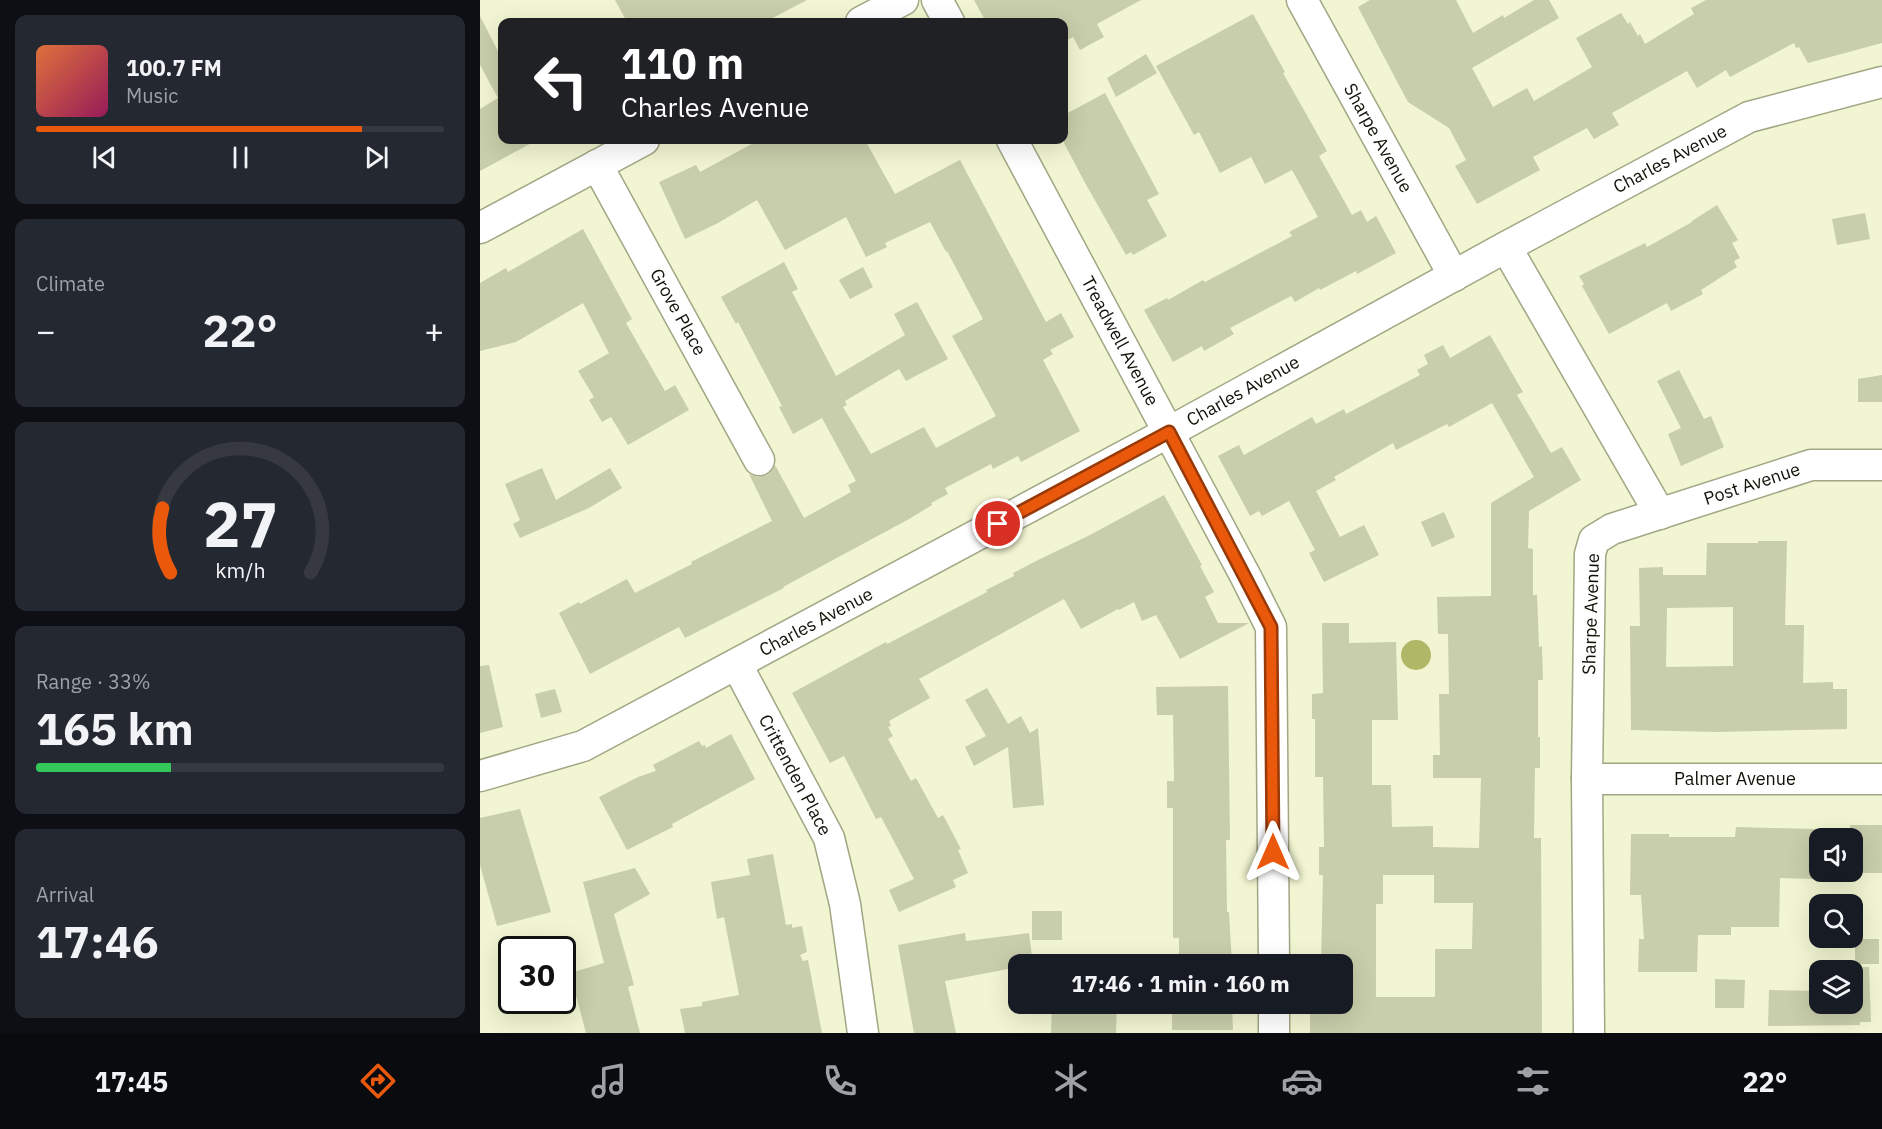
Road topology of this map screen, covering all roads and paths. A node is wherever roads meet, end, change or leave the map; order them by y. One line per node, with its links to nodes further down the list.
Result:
1 (903, 0): 4 (street)
2 (937, 0): 5 (street)
3 (1302, 0): 12 (street, Sharpe Avenue)
4 (869, 18)
5 (947, 18)
6 (1882, 82): 11 (street, Charles Avenue)
7 (636, 144): 9 (street)
8 (1014, 144): 13 (street, Treadwell Avenue)
9 (597, 165): 10 (street); 14 (street, Grove Place)
10 (480, 228)
11 (1506, 247): 12 (street, Charles Avenue); 16 (street)
12 (1454, 276): 13 (street, Charles Avenue)
13 (1169, 432): 17 (street, Charles Avenue); 21 (street, Treadwell Avenue)
14 (759, 460)
15 (1882, 465): 16 (street, Post Avenue)
16 (1660, 514): 19 (street, Sharpe Avenue)
17 (737, 665): 18 (street, Charles Avenue); 23 (street, Crittenden Place)
18 (480, 776)
19 (1587, 779): 20 (street, Palmer Avenue); 25 (street, Sharpe Avenue)
20 (1882, 779)
21 (1274, 954)
22 (1274, 1014): 24 (street)
23 (863, 1033)
24 (1274, 1033)
25 (1589, 1033)

